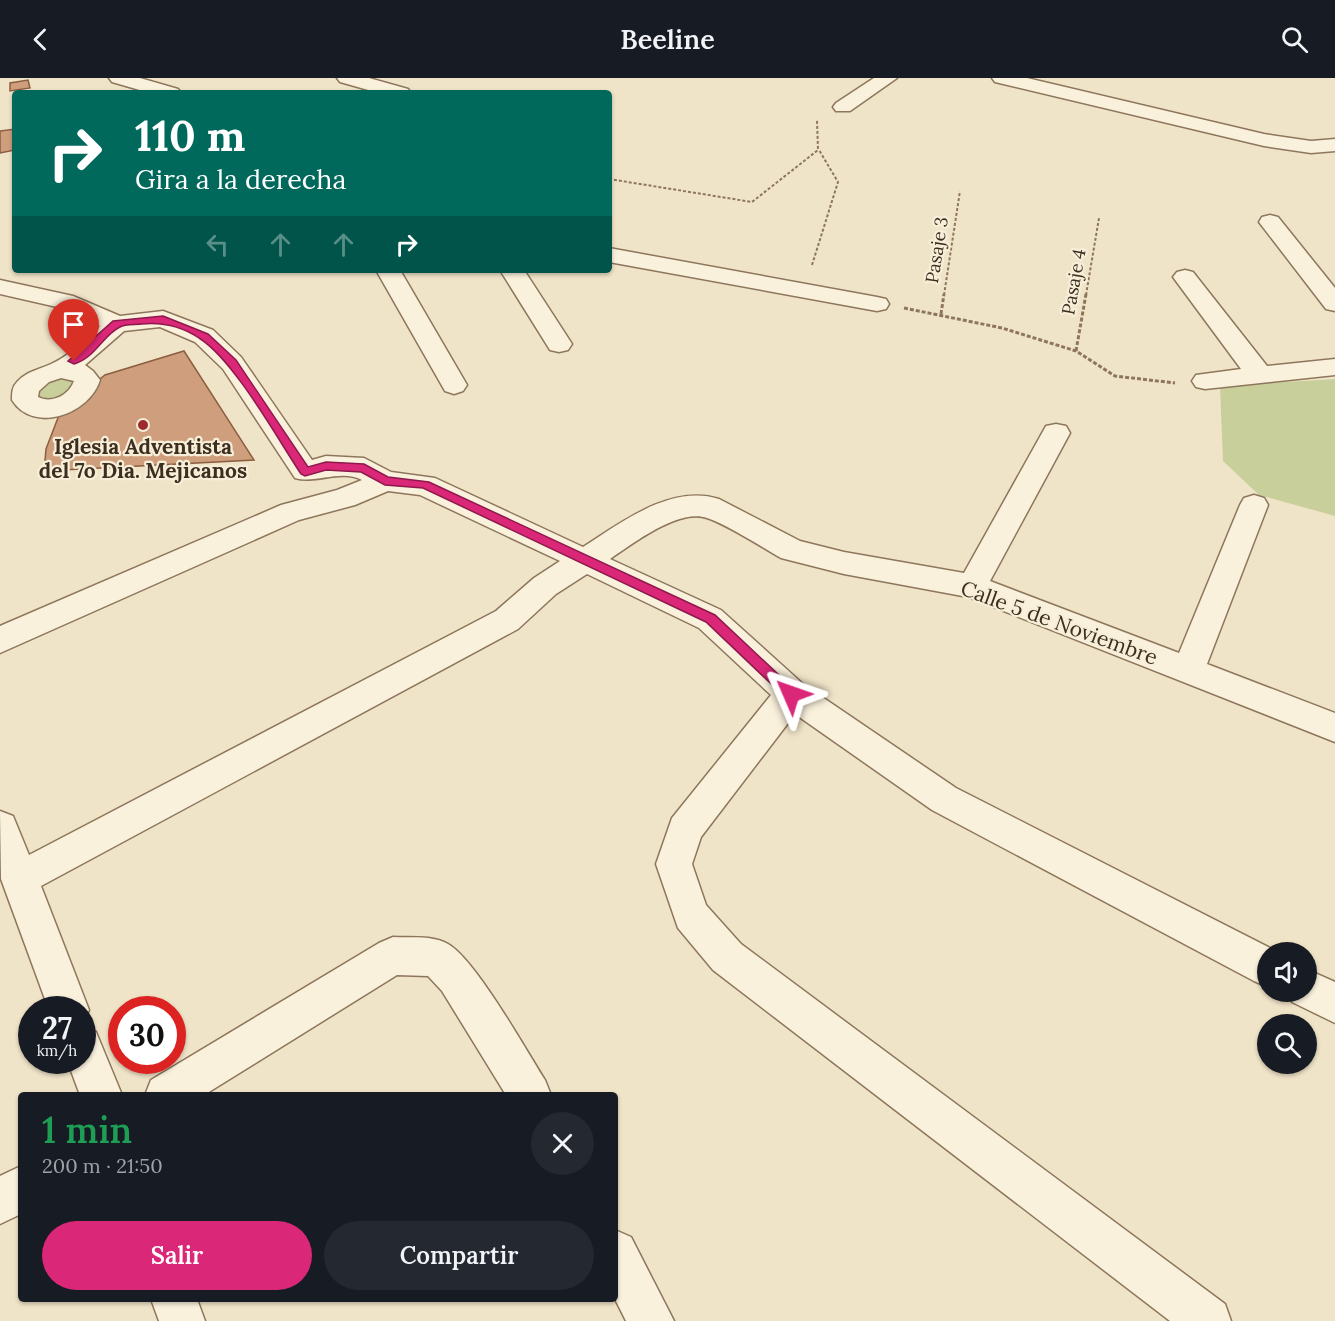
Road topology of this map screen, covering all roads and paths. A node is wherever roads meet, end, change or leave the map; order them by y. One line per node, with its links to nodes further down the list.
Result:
1 (119, 78): 7 (street)
2 (347, 78): 6 (street)
3 (887, 78): 9 (street)
4 (1002, 78): 5 (street)
5 (1057, 84): 10 (street)
6 (359, 88): 8 (street)
7 (161, 90)
8 (376, 90)
9 (843, 107): 11 (path)
10 (1335, 145)
11 (819, 150): 12 (path); 21 (path)
12 (612, 179)
13 (960, 191): 24 (path, Pasaje 3)
14 (1100, 218): 27 (path, Pasaje 4)
15 (1270, 222): 23 (street)
16 (612, 256): 21 (street)
17 (390, 273): 32 (street)
18 (514, 273): 26 (street)
19 (1185, 277): 29 (street)
20 (11, 282): 25 (street)
21 (804, 292): 22 (street)
22 (877, 304): 24 (path)
23 (1335, 304)
24 (941, 314): 27 (path)
25 (117, 324): 30 (street); 34 (street)
26 (559, 344)
27 (1076, 351): 31 (path)
28 (1335, 367): 29 (street)
29 (1259, 374): 31 (street)
30 (0, 381)
31 (1205, 381)
32 (454, 385)
33 (1056, 433): 39 (street)
34 (305, 471): 35 (street); 37 (street)
35 (385, 481): 37 (street); 38 (street)
36 (1254, 505): 41 (street)
37 (291, 512): 40 (street)
38 (584, 561): 39 (street, Calle 5 de Noviembre); 42 (street); 45 (street, Calle 5 de Noviembre)
39 (972, 586): 41 (street, Calle 5 de Noviembre)
40 (0, 640)
41 (1188, 671): 43 (street, Calle 5 de Noviembre)
42 (791, 694): 46 (street); 60 (street)
43 (1335, 728)
44 (0, 827): 45 (street)
45 (20, 879): 48 (street)
46 (1257, 962)
47 (1317, 994): 49 (street)
48 (64, 996)
49 (1335, 1003)
50 (93, 1074): 51 (street)
51 (100, 1092)
52 (171, 1092): 53 (street)
53 (528, 1092)
54 (18, 1190): 55 (street)
55 (0, 1202)
56 (618, 1259): 59 (street)
57 (175, 1302): 58 (street)
58 (182, 1321)
59 (651, 1321)
60 (1208, 1321)

